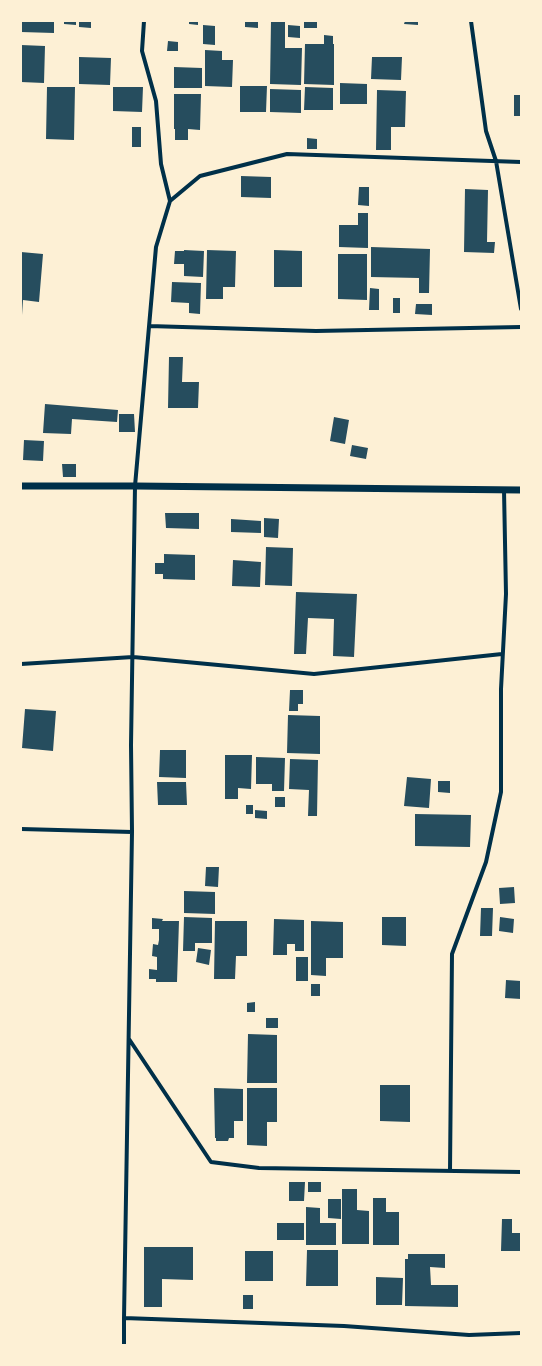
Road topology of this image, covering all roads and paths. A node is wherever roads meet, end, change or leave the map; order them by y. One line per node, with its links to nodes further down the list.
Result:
1 (144, 21): 5 (street)
2 (471, 21): 3 (street)
3 (496, 161): 4 (street); 5 (street); 6 (street)
4 (521, 162)
5 (170, 201): 7 (street)
6 (521, 309)
7 (149, 326): 8 (street); 10 (street)
8 (521, 327)
9 (21, 486): 10 (street)
10 (136, 486): 11 (street); 14 (street)
11 (504, 490): 12 (street); 13 (street)
12 (521, 490)
13 (502, 654): 14 (street); 19 (street)
14 (133, 657): 15 (street); 17 (street)
15 (21, 664)
16 (21, 829): 17 (street)
17 (132, 832): 18 (street)
18 (128, 1039): 19 (street); 21 (street)
19 (450, 1172): 20 (street)
20 (521, 1172)
21 (124, 1318): 22 (street); 23 (street)
22 (521, 1334)
23 (124, 1345)

